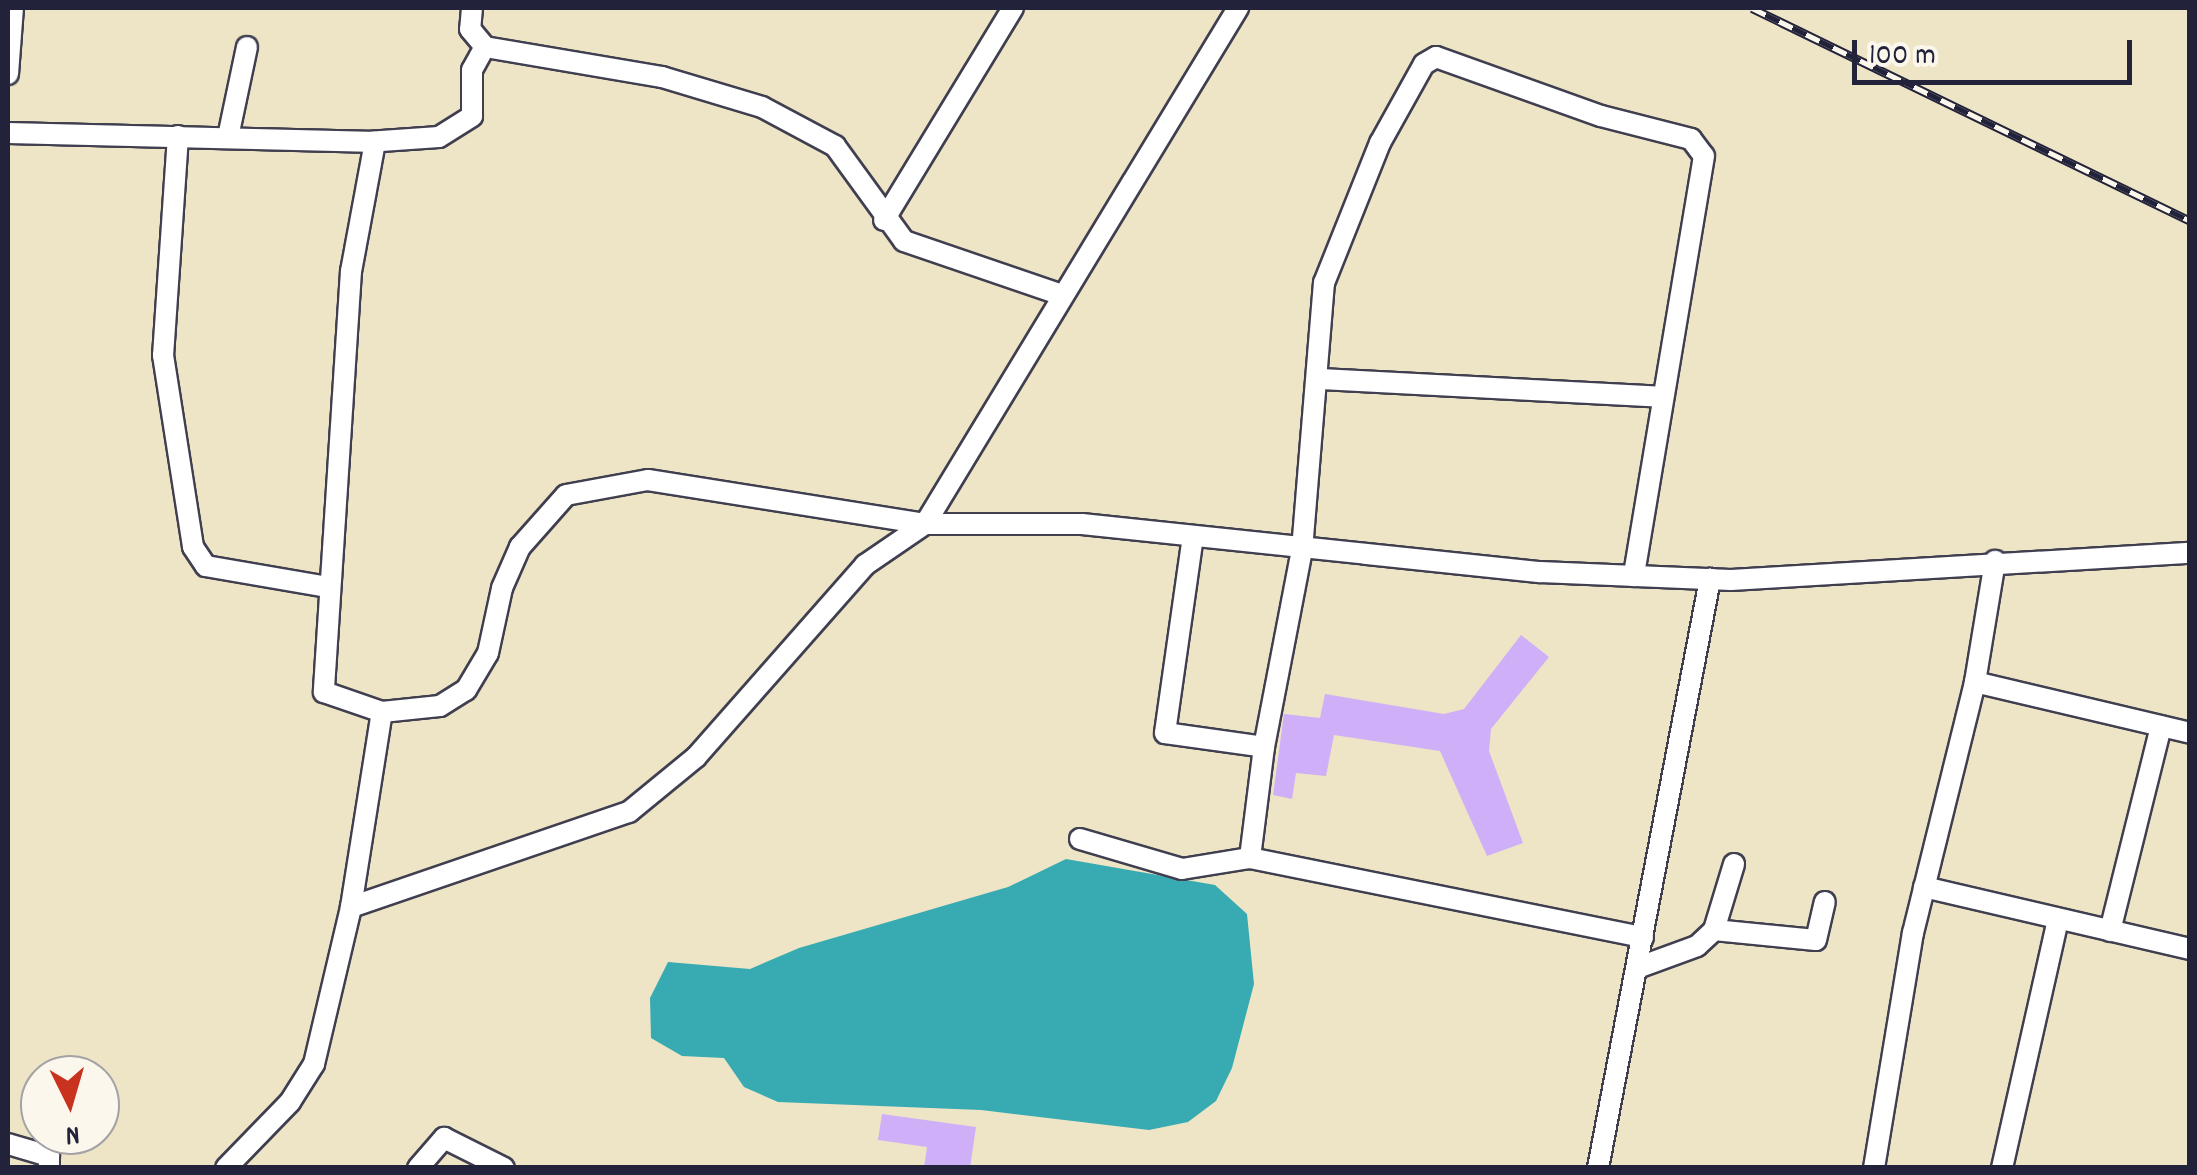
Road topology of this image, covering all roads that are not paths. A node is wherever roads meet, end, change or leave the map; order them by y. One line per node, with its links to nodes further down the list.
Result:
1 (12, 8): 7 (street)
2 (472, 8): 6 (street)
3 (1014, 8): 12 (street)
4 (1238, 8): 13 (street)
5 (247, 46): 10 (street)
6 (485, 47): 11 (street); 12 (street)
7 (8, 74)
8 (8, 133): 9 (street)
9 (178, 136): 10 (street); 23 (street)
10 (228, 137): 11 (street)
11 (375, 142): 23 (street)
12 (884, 220): 13 (street)
13 (1062, 294): 16 (street)
14 (1320, 379): 15 (street); 15 (street); 18 (street)
15 (1661, 397): 21 (street)
16 (925, 524): 17 (street); 25 (street); 34 (street)
17 (1193, 536): 18 (street); 28 (street)
18 (1302, 550): 21 (street); 28 (street)
19 (2190, 553): 20 (street)
20 (1996, 561): 22 (street); 24 (street)
21 (1634, 576): 22 (street)
22 (1710, 579): 38 (street)
23 (327, 586): 25 (street)
24 (1975, 682): 26 (street); 32 (street)
25 (382, 712): 34 (street)
26 (2161, 726): 27 (street); 37 (street)
27 (2190, 733)
28 (1264, 748): 30 (street)
29 (1080, 839): 30 (street)
30 (1250, 858): 38 (street)
31 (1734, 864): 36 (street)
32 (1924, 888): 35 (street); 47 (street)
33 (1824, 902): 36 (street)
34 (350, 907): 43 (street)
35 (2058, 920): 37 (street); 48 (street)
36 (1714, 930): 40 (street)
37 (2110, 931): 39 (street)
38 (1643, 937): 40 (street)
39 (2190, 949)
40 (1637, 968): 46 (street)
41 (8, 1144): 42 (street)
42 (49, 1168)
43 (226, 1168)
44 (418, 1168): 45 (street)
45 (504, 1168)
46 (1598, 1168)
47 (1874, 1168)
48 (2002, 1168)

